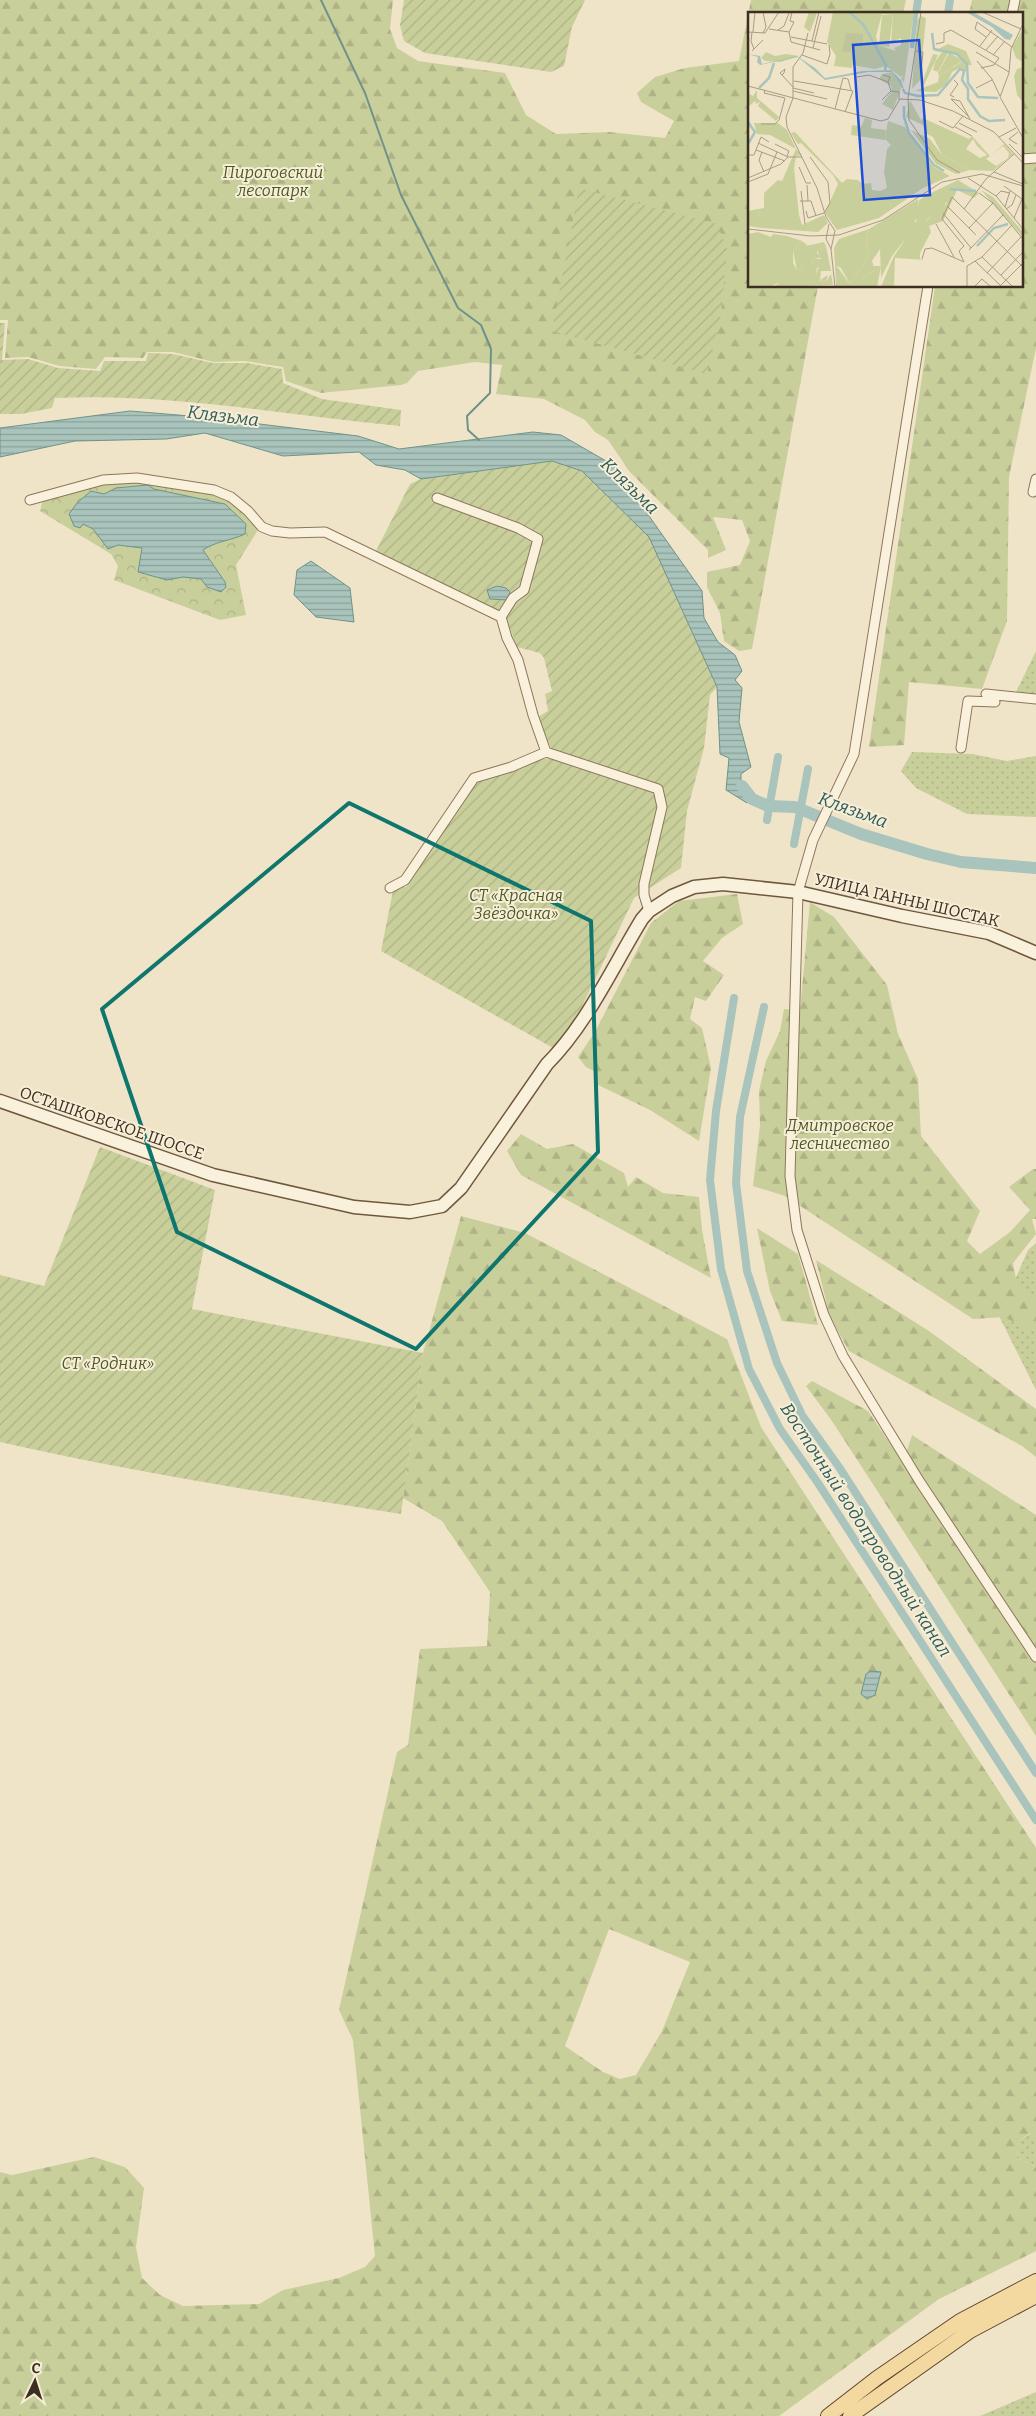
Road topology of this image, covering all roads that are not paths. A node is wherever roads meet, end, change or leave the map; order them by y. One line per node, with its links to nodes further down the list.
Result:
1 (928, 288): 13 (street)
2 (1036, 479): 3 (street)
3 (1034, 492)
4 (437, 498): 6 (street)
5 (30, 500): 6 (street)
6 (501, 617): 11 (street)
7 (986, 694): 8 (street)
8 (1036, 699)
9 (995, 702): 10 (street)
10 (961, 748)
11 (546, 752): 12 (street); 14 (street)
12 (390, 888)
13 (798, 892): 14 (main road, УЛИЦА ГАННЫ ШОСТАК); 15 (main road, УЛИЦА ГАННЫ ШОСТАК); 17 (street)
14 (650, 911): 16 (main road, ОСТАШКОВСКОЕ ШОССЕ)
15 (1036, 953)
16 (0, 1101)
17 (1036, 1657)
18 (1036, 2281): 20 (main road)
19 (1036, 2296): 21 (main road)
20 (828, 2416)
21 (850, 2416)

